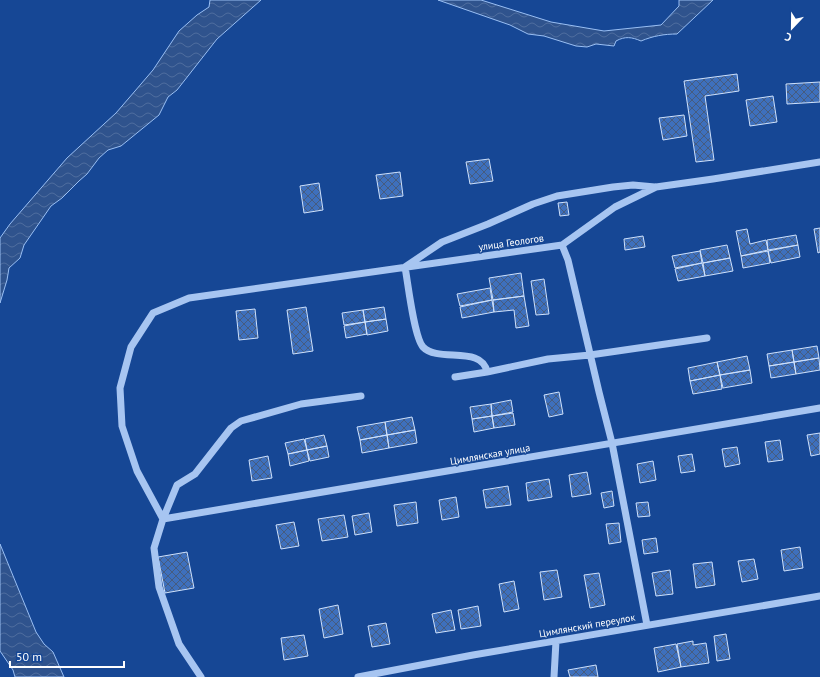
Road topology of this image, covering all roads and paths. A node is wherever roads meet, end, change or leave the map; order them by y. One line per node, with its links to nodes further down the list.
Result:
1 (820, 162): 2 (street, улица Геологов)
2 (656, 187): 3 (street, улица Геологов); 4 (street)
3 (562, 245): 4 (street, улица Геологов); 6 (street)
4 (405, 267): 7 (street); 12 (street, улица Геологов)
5 (707, 338): 6 (street)
6 (590, 355): 7 (street); 11 (street)
7 (487, 372): 8 (street)
8 (455, 377)
9 (361, 396): 12 (street)
10 (820, 408): 11 (street, Цимлянская улица)
11 (612, 443): 12 (street, Цимлянская улица); 14 (street)
12 (162, 520): 16 (street)
13 (820, 596): 14 (street, Цимлянский переулок)
14 (647, 625): 15 (street, Цимлянский переулок)
15 (556, 641): 17 (street, Цимлянский переулок); 18 (street)
16 (201, 677)
17 (358, 677)
18 (554, 677)

